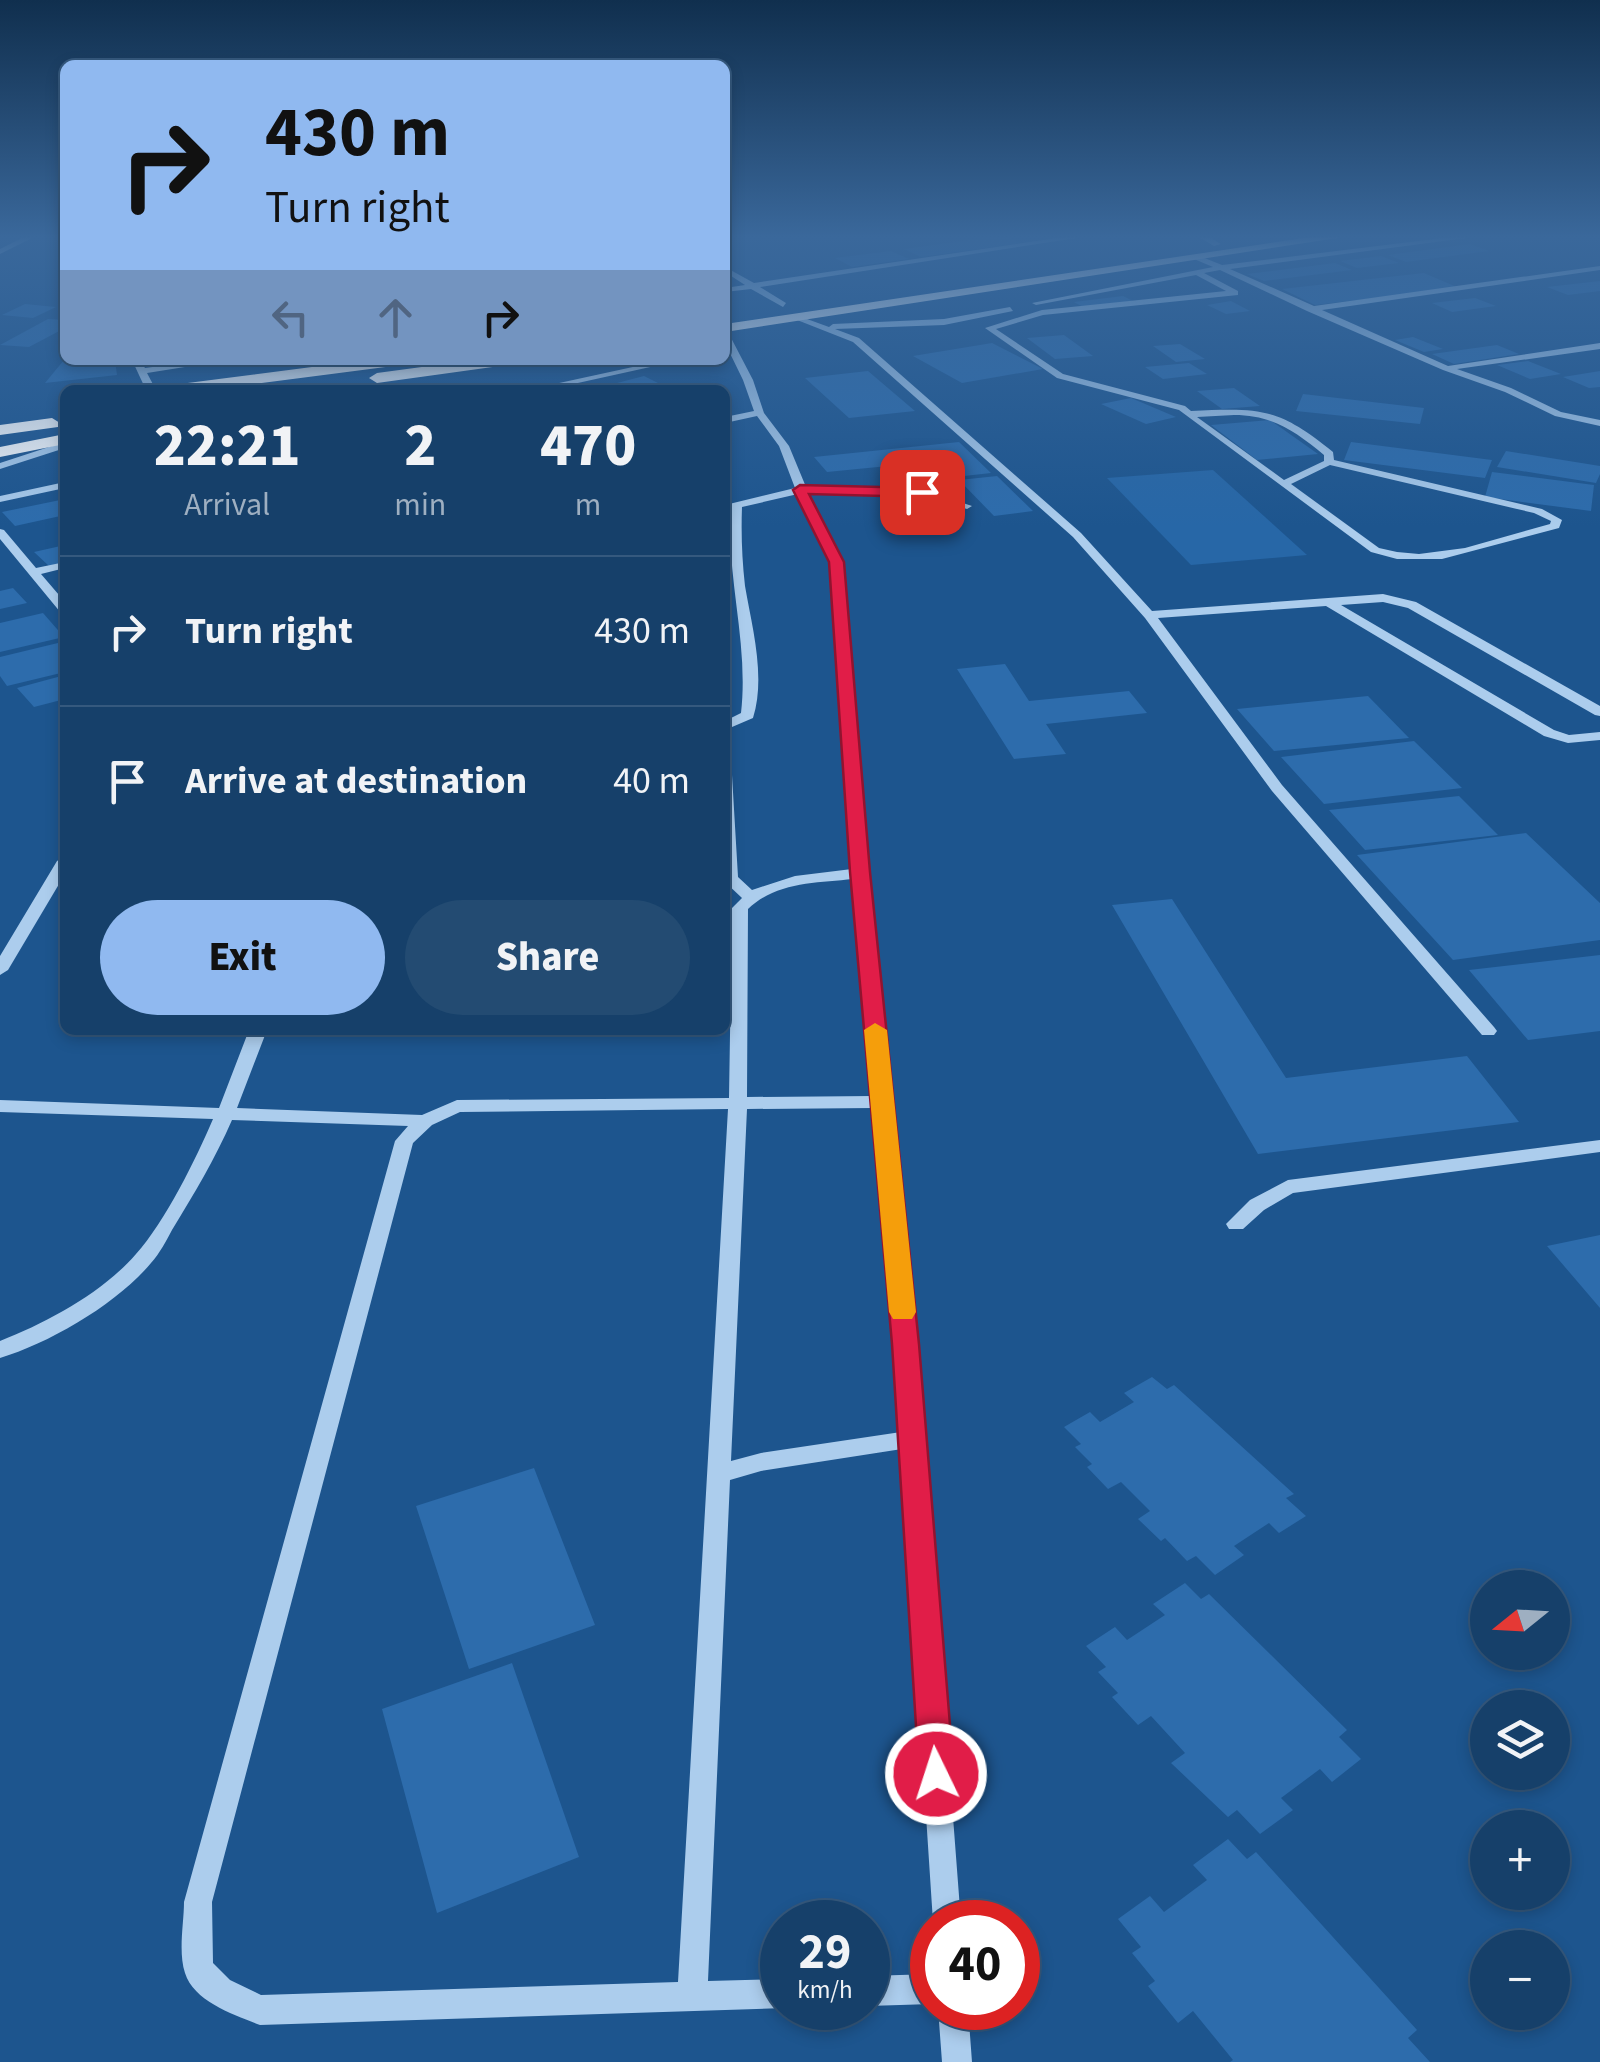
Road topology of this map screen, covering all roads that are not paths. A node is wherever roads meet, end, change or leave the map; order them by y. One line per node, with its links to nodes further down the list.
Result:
1 (837, 333): 42 (street)
2 (997, 333): 20 (street)
3 (1365, 333): 11 (street)
4 (1600, 346): 11 (street)
5 (730, 347): 19 (street)
6 (139, 365): 12 (street)
7 (192, 365): 12 (street)
8 (355, 365): 14 (highway)
9 (471, 365): 15 (highway)
10 (654, 365): 16 (street)
11 (1446, 368): 23 (street)
12 (144, 372): 13 (street)
13 (149, 385)
14 (209, 385)
15 (326, 385)
16 (556, 385)
17 (60, 405): 18 (highway)
18 (0, 413)
19 (759, 413): 21 (street); 32 (street)
20 (1189, 414): 28 (street); 30 (street)
21 (730, 419)
22 (60, 422): 24 (highway)
23 (1600, 423)
24 (0, 430)
25 (60, 443): 27 (highway)
26 (60, 444): 29 (street)
27 (0, 452)
28 (1329, 462): 30 (street); 30 (street)
29 (0, 466)
30 (1283, 484)
31 (60, 487): 33 (street)
32 (800, 490): 34 (street); 35 (street); 47 (street)
33 (0, 499)
34 (966, 506)
35 (731, 507)
36 (0, 532): 39 (street)
37 (730, 553): 44 (street)
38 (60, 566): 39 (street)
39 (34, 572): 40 (street)
40 (60, 604)
41 (1331, 604): 42 (street); 43 (street); 45 (street)
42 (1149, 615): 51 (street)
43 (1600, 712)
44 (730, 724)
45 (1600, 736)
46 (60, 869): 50 (street)
47 (860, 872): 49 (street); 53 (street)
48 (730, 878): 49 (street)
49 (750, 896): 54 (street)
50 (0, 970)
51 (1488, 1031)
52 (256, 1035): 56 (street)
53 (882, 1102): 54 (street); 61 (street)
54 (738, 1104): 57 (street); 62 (street)
55 (0, 1106): 56 (street)
56 (228, 1114): 57 (street); 60 (street)
57 (425, 1121): 65 (street)
58 (1600, 1146): 59 (street)
59 (1236, 1224)
60 (0, 1350)
61 (912, 1439): 62 (street); 63 (street)
62 (719, 1474): 65 (street)
63 (945, 1900)
64 (760, 1995): 65 (street)
65 (692, 1997)
66 (955, 2030): 67 (street)
67 (957, 2062)

